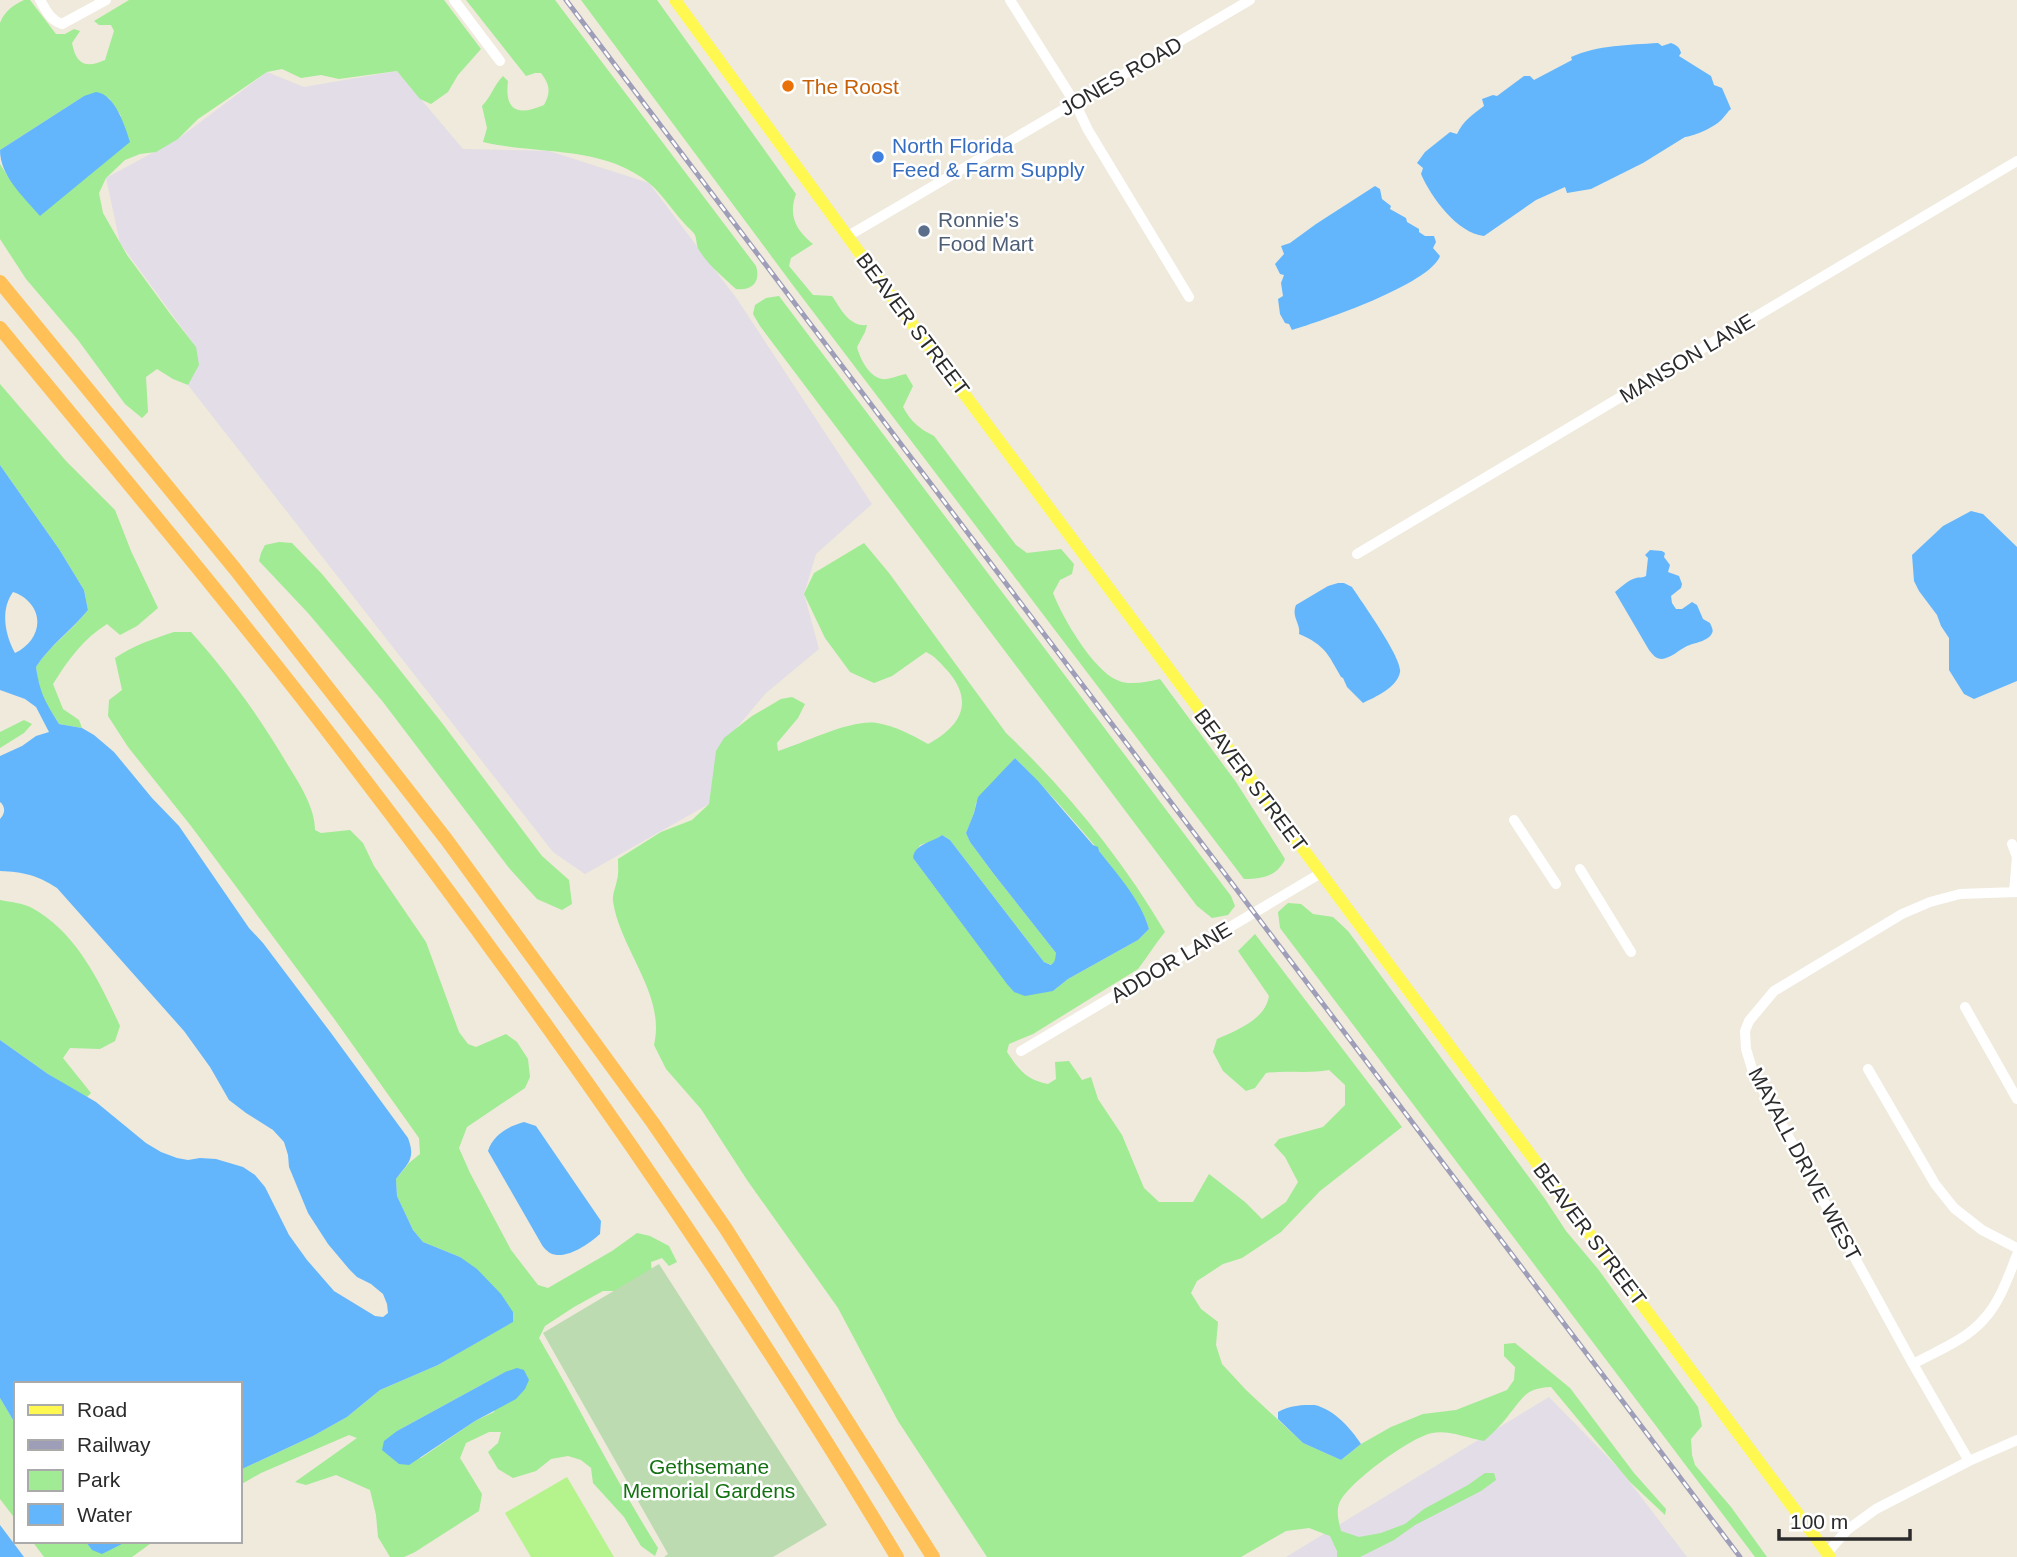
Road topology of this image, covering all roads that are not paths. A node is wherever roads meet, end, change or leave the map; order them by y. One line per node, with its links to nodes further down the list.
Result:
1 (40, 0): 2 (street)
2 (106, 0)
3 (454, 0): 7 (street)
4 (675, 0): 10 (main road, BEAVER STREET)
5 (1010, 0): 8 (street)
6 (1250, 0): 8 (street, JONES ROAD)
7 (500, 61)
8 (1074, 103): 10 (street, JONES ROAD); 12 (street)
9 (2017, 161): 14 (street, MANSON LANE)
10 (848, 236): 18 (main road, BEAVER STREET)
11 (0, 282): 33 (highway)
12 (1189, 297)
13 (0, 328): 32 (highway)
14 (1357, 554)
15 (1514, 820): 19 (street)
16 (2012, 844): 20 (street)
17 (1580, 869): 21 (street)
18 (1321, 873): 23 (street, ADDOR LANE); 31 (main road, BEAVER STREET)
19 (1556, 884)
20 (2016, 892): 28 (street, MAYALL DRIVE WEST)
21 (1631, 952)
22 (1965, 1007): 25 (street)
23 (1021, 1051)
24 (1868, 1069): 26 (street)
25 (2017, 1100)
26 (2017, 1248)
27 (2017, 1255): 28 (street)
28 (1913, 1364): 30 (street, MAYALL DRIVE WEST)
29 (2017, 1440): 30 (street)
30 (1969, 1461): 31 (street)
31 (1827, 1556)
32 (895, 1557)
33 (934, 1557)

